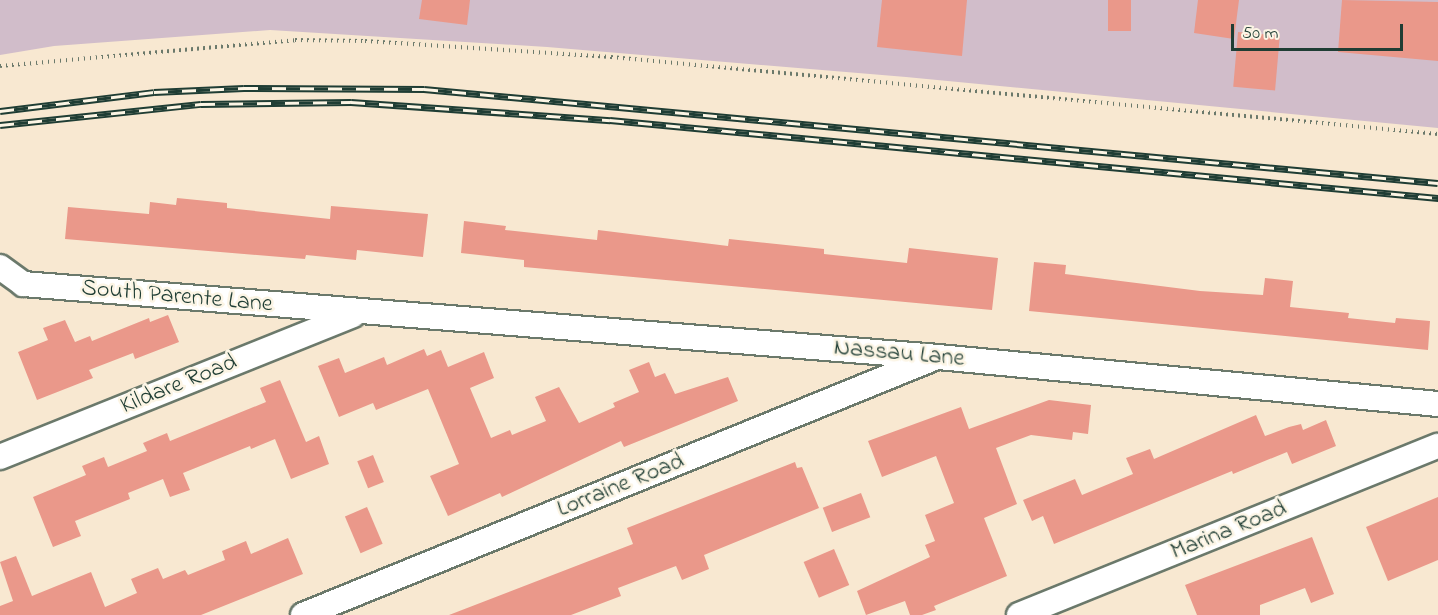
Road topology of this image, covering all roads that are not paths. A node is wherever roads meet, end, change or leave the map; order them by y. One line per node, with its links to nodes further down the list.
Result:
1 (0, 267): 2 (street, South Parente Lane)
2 (358, 313): 3 (street, Nassau Lane); 6 (street, Kildare Road)
3 (938, 357): 4 (street, Nassau Lane); 7 (street, Lorraine Road)
4 (1438, 404)
5 (1438, 446): 8 (street, Marina Road)
6 (0, 457)
7 (303, 615)
8 (1019, 615)

